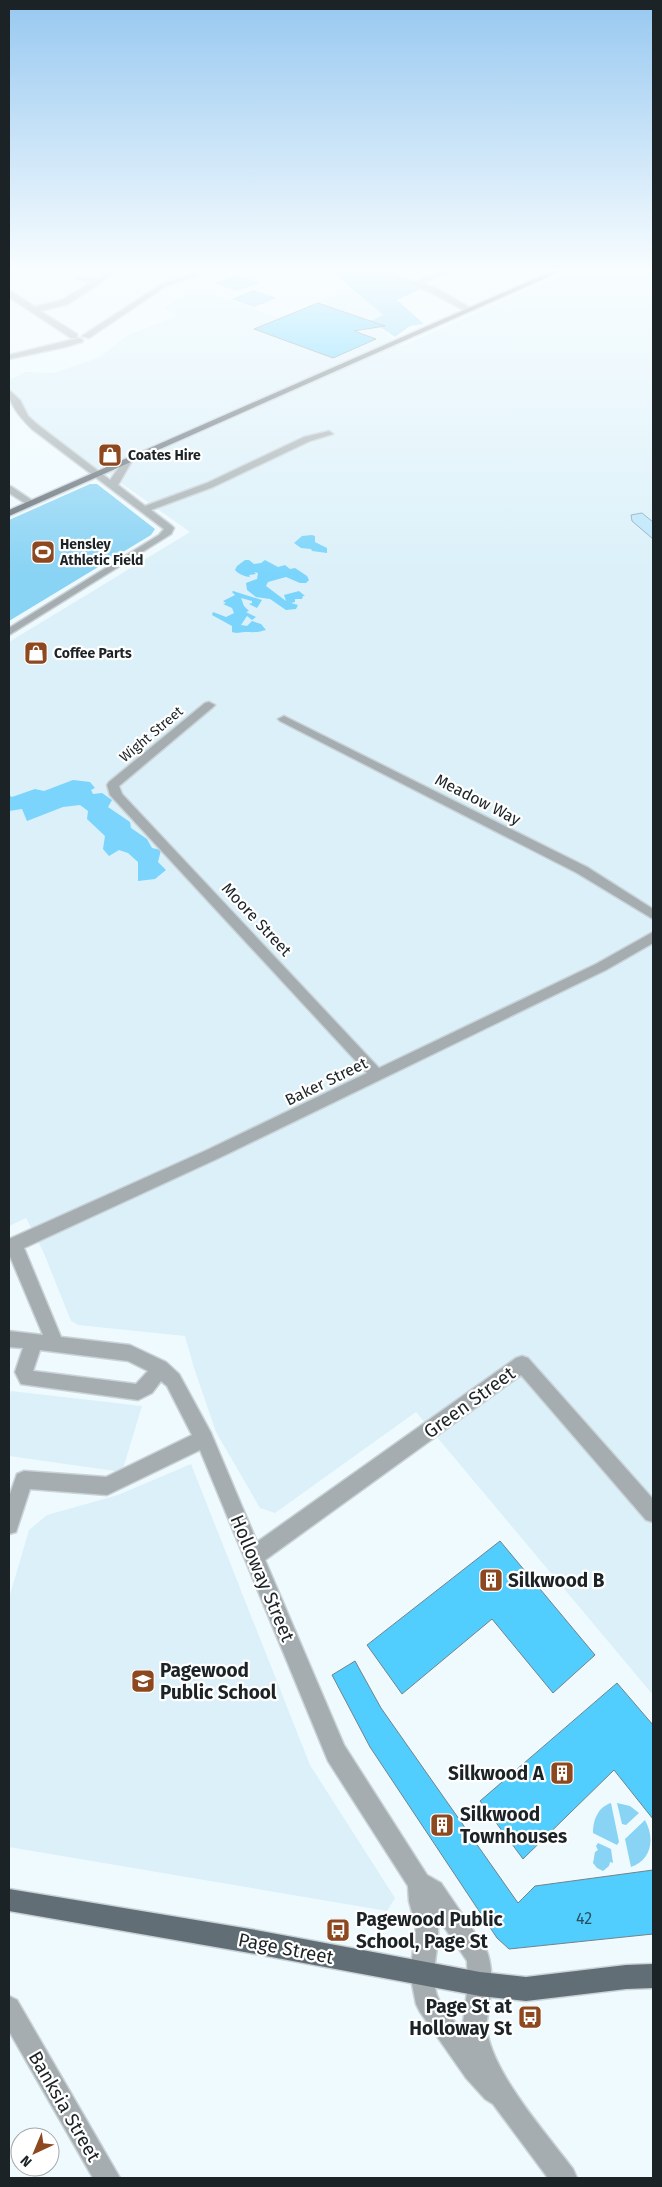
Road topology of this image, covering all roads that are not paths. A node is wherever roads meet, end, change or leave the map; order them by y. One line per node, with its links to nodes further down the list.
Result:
1 (332, 371): 4 (main road)
2 (9, 392): 5 (street)
3 (330, 434): 9 (street)
4 (128, 461): 5 (main road); 6 (street)
5 (98, 474): 6 (street); 8 (main road)
6 (113, 485): 9 (street)
7 (9, 489): 8 (street)
8 (31, 503): 10 (main road)
9 (145, 509): 11 (street)
10 (9, 513)
11 (9, 632)
12 (209, 705): 14 (street, Wight Street)
13 (284, 719): 15 (street, Meadow Way)
14 (113, 785): 17 (street, Moore Street)
15 (653, 916)
16 (653, 937): 17 (street, Baker Street)
17 (377, 1075): 18 (street, Baker Street)
18 (11, 1246): 21 (street)
19 (9, 1339): 20 (street, Holloway Street)
20 (34, 1341): 21 (street, Holloway Street); 22 (street)
21 (55, 1343): 22 (street, Holloway Street)
22 (160, 1368): 23 (street, Holloway Street)
23 (204, 1439): 25 (street); 26 (street, Holloway Street)
24 (653, 1513): 26 (street, Green Street)
25 (9, 1525)
26 (254, 1556): 27 (street, Holloway Street)
27 (419, 1883): 29 (street, Holloway Street); 31 (street, Holloway Street)
28 (9, 1900): 29 (main road, Page Street)
29 (422, 1974): 31 (main road, Page Street); 33 (street, Holloway Street)
30 (653, 1976): 31 (main road, Page Street)
31 (480, 1984): 33 (street, Holloway Street)
32 (9, 2008): 34 (street, Banksia Street)
33 (502, 2095): 35 (street, Holloway Street)
34 (107, 2178)
35 (564, 2178)

